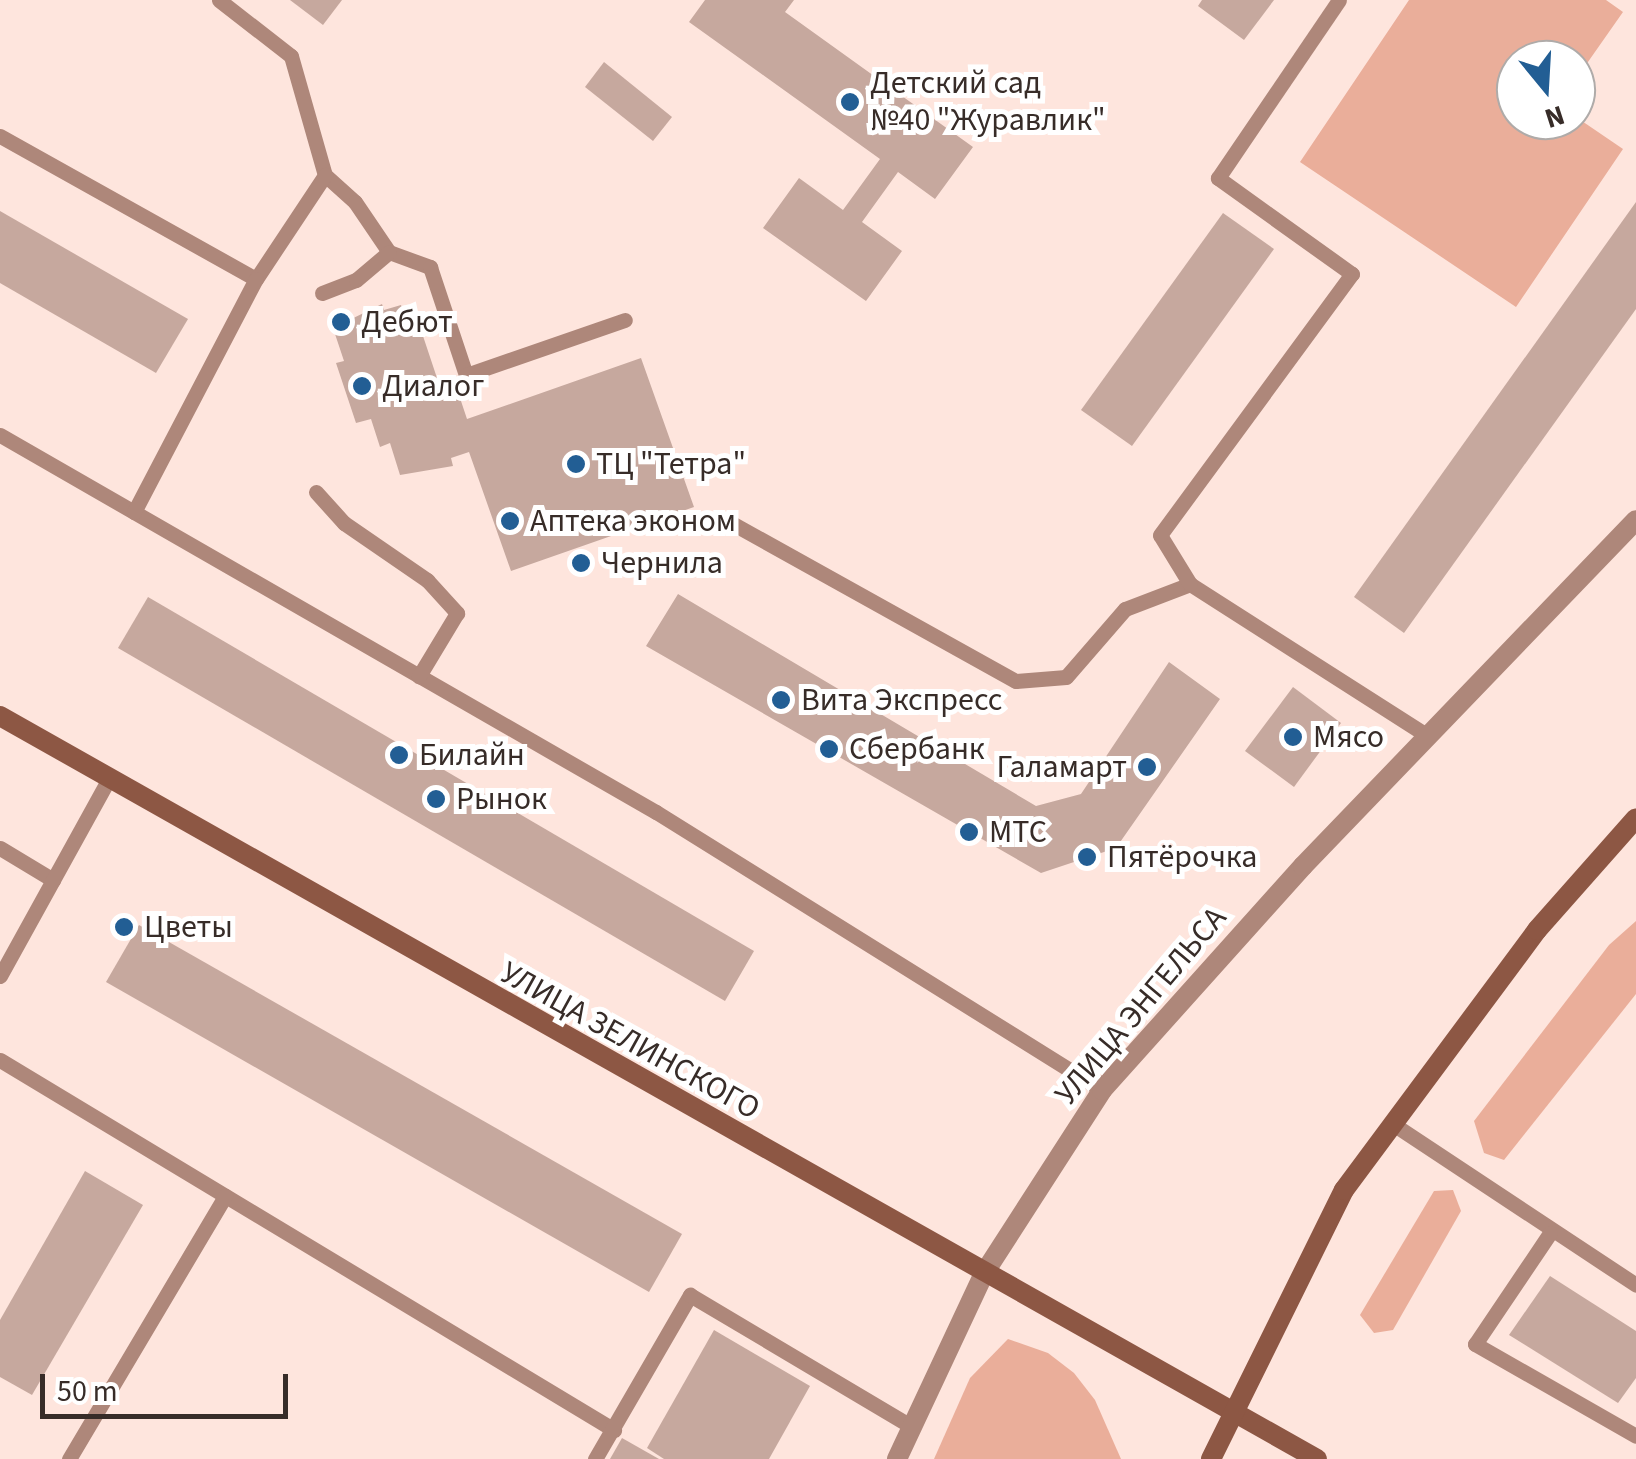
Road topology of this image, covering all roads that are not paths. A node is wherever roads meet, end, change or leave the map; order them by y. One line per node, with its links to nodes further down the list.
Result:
1 (218, 0): 4 (lane)
2 (1338, 0): 14 (lane)
3 (0, 136): 6 (lane)
4 (325, 175): 5 (lane); 6 (lane)
5 (388, 252): 7 (lane); 8 (lane)
6 (256, 279): 11 (lane)
7 (322, 293)
8 (625, 320)
9 (0, 436): 11 (lane)
10 (316, 492): 15 (lane)
11 (134, 512): 15 (lane)
12 (1636, 520): 17 (street, УЛИЦА ЭНГЕЛЬСА)
13 (728, 521): 14 (lane)
14 (1190, 584): 17 (lane)
15 (419, 676): 24 (lane)
16 (0, 716): 18 (street, УЛИЦА ЗЕЛИНСКОГО)
17 (1428, 736): 24 (street, УЛИЦА ЭНГЕЛЬСА)
18 (108, 780): 21 (lane); 28 (street, УЛИЦА ЗЕЛИНСКОГО)
19 (1636, 818): 25 (street)
20 (0, 848): 21 (lane)
21 (53, 880): 22 (lane)
22 (0, 976)
23 (0, 1060): 26 (lane)
24 (1102, 1090): 28 (street, УЛИЦА ЭНГЕЛЬСА)
25 (1394, 1124): 27 (lane); 30 (street)
26 (225, 1196): 32 (lane); 34 (lane)
27 (1550, 1233): 29 (lane); 33 (lane)
28 (983, 1274): 30 (street, УЛИЦА ЗЕЛИНСКОГО); 31 (street, УЛИЦА ЭНГЕЛЬСА)
29 (1636, 1284)
30 (1235, 1411): 37 (street); 38 (street, УЛИЦА ЗЕЛИНСКОГО)
31 (911, 1426): 32 (lane); 36 (street, УЛИЦА ЭНГЕЛЬСА)
32 (614, 1430): 35 (lane)
33 (1636, 1436)
34 (69, 1459)
35 (595, 1459)
36 (897, 1459)
37 (1211, 1459)
38 (1317, 1459)

